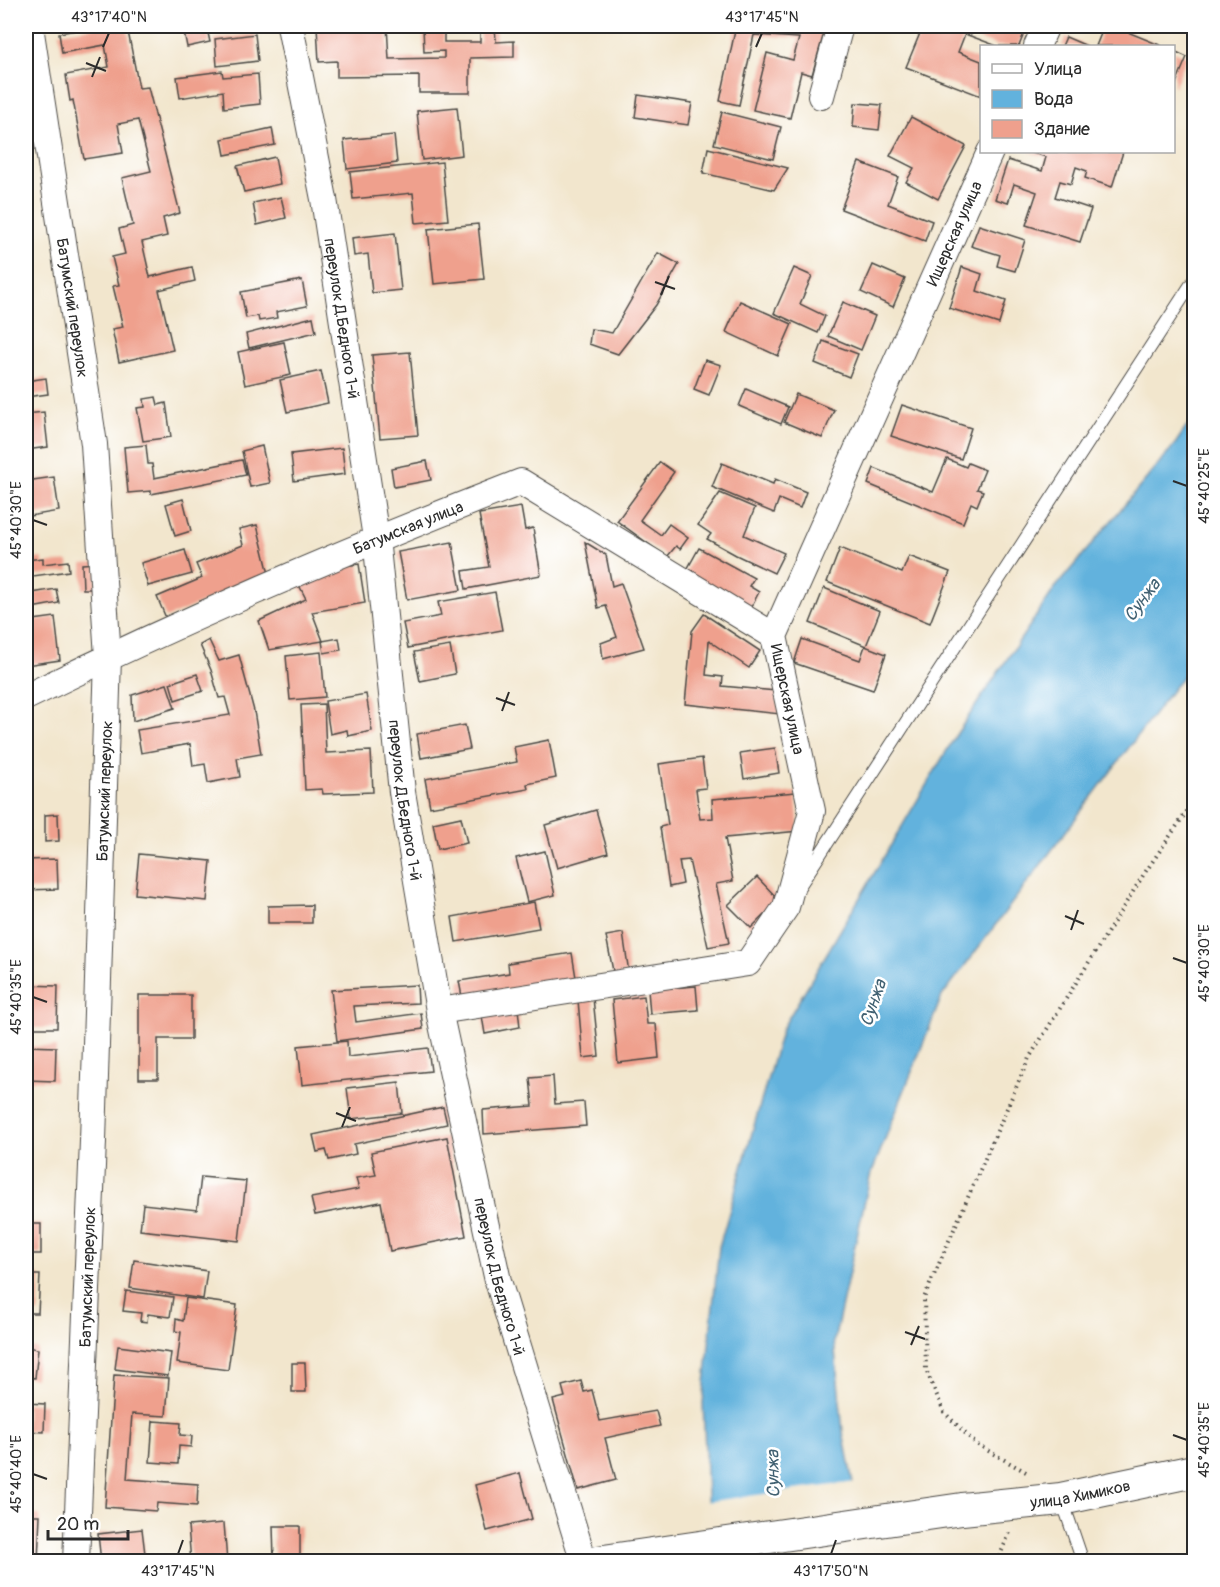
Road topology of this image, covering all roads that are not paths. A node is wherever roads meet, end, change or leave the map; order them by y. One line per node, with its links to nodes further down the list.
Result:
1 (30, 26): 11 (street, Батумский переулок)
2 (290, 26): 9 (street, переулок Д.Бедного 1-й)
3 (840, 26): 6 (street)
4 (1046, 26): 5 (street)
5 (1037, 45)
6 (821, 96)
7 (990, 153): 10 (street, Ищерская улица)
8 (1194, 280): 13 (lane)
9 (376, 538): 10 (street, Батумская улица); 11 (street, Батумская улица); 14 (street, переулок Д.Бедного 1-й)
10 (774, 636): 13 (street, Ищерская улица)
11 (108, 657): 12 (street, Батумская улица); 17 (street, Батумский переулок)
12 (26, 698)
13 (786, 907): 14 (street, Ищерская улица)
14 (439, 1011): 18 (street, переулок Д.Бедного 1-й)
15 (1188, 1476): 16 (street, улица Химиков)
16 (1061, 1499): 19 (street, улица Химиков); 20 (lane)
17 (76, 1562)
18 (584, 1562)
19 (597, 1562)
20 (1083, 1562)

